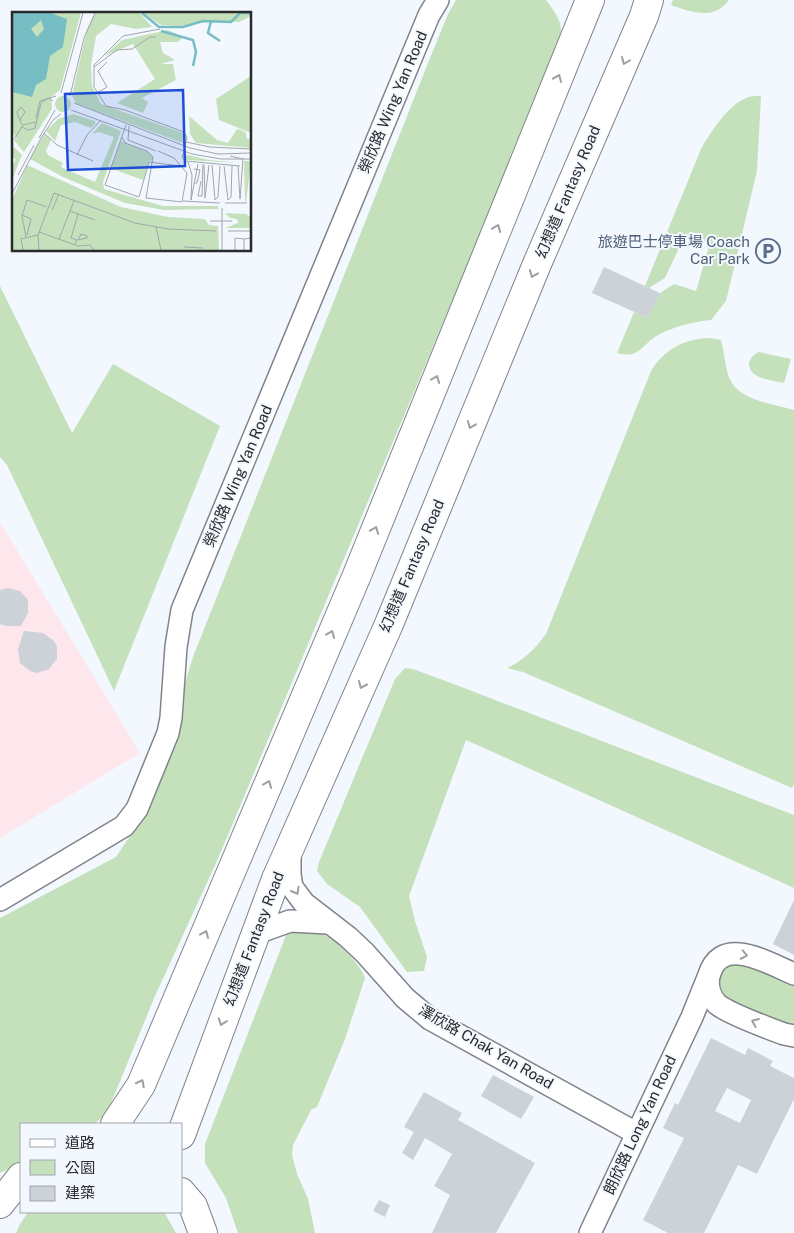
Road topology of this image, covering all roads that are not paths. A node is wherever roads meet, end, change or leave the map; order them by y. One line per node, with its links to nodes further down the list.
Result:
1 (438, 0): 5 (street, 榮欣路 Wing Yan Road)
2 (590, 0): 13 (main road, one-way to 2)
3 (649, 0): 4 (main road, 幻想道 Fantasy Road, one-way to 4)
4 (290, 846): 6 (street, 澤欣路 Chak Yan Road, one-way to 6); 7 (main road, 幻想道 Fantasy Road)
5 (0, 900)
6 (328, 923): 7 (street); 15 (street, 澤欣路 Chak Yan Road)
7 (254, 934): 14 (main road, 幻想道 Fantasy Road, one-way to 14)
8 (711, 970): 9 (street, one-way to 9); 10 (street); 11 (street, 朗欣路 Long Yan Road)
9 (794, 974)
10 (728, 1010): 11 (street); 12 (street, one-way to 10)
11 (692, 1017): 15 (street, 朗欣路 Long Yan Road)
12 (794, 1036)
13 (116, 1123)
14 (182, 1132)
15 (636, 1133): 20 (street, 朗欣路 Long Yan Road)
16 (13, 1180): 18 (main road)
17 (182, 1193): 19 (main road)
18 (0, 1204)
19 (203, 1233)
20 (590, 1233)

